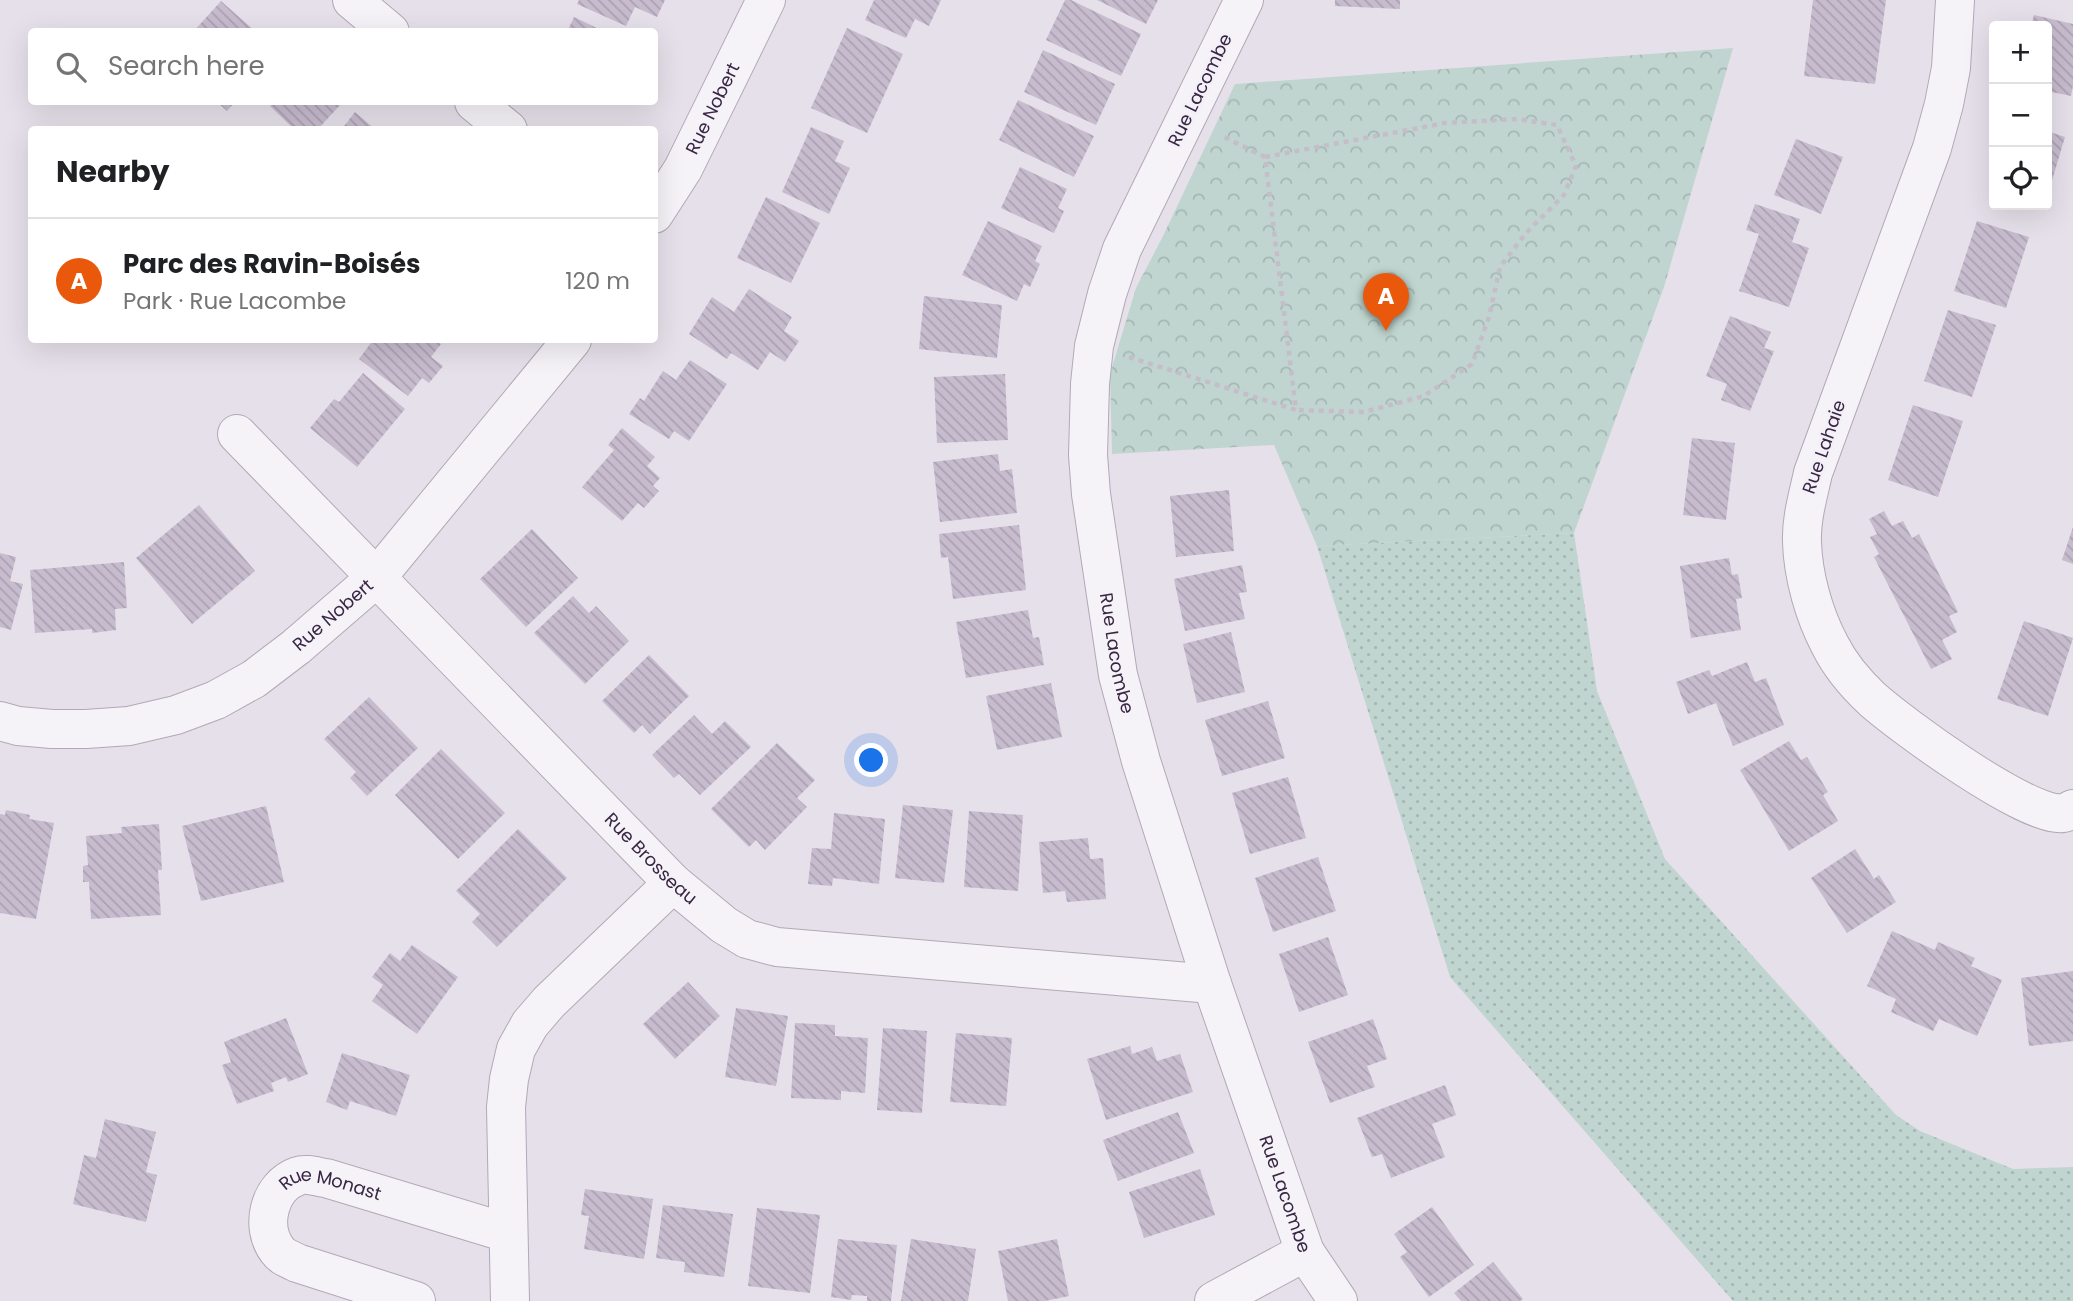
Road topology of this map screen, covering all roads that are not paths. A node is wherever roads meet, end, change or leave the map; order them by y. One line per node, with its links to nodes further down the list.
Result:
1 (352, 0): 5 (street)
2 (766, 0): 8 (street, Rue Nobert)
3 (1244, 0): 15 (street, Rue Lacombe)
4 (1955, 0): 13 (street, Rue Lahaie)
5 (385, 28)
6 (478, 105): 7 (street)
7 (503, 126)
8 (658, 208)
9 (570, 343): 11 (street, Rue Nobert)
10 (237, 434): 11 (street, Rue Brosseau)
11 (377, 578): 12 (street, Rue Nobert); 14 (street, Rue Brosseau)
12 (0, 721)
13 (2073, 809)
14 (673, 883): 15 (street, Rue Brosseau); 16 (street)
15 (1212, 984): 17 (street, Rue Lacombe)
16 (508, 1233): 18 (street, Rue Monast); 19 (street)
17 (1305, 1252): 20 (street); 21 (street, Rue Lacombe)
18 (416, 1301)
19 (510, 1301)
20 (1214, 1301)
21 (1338, 1301)

